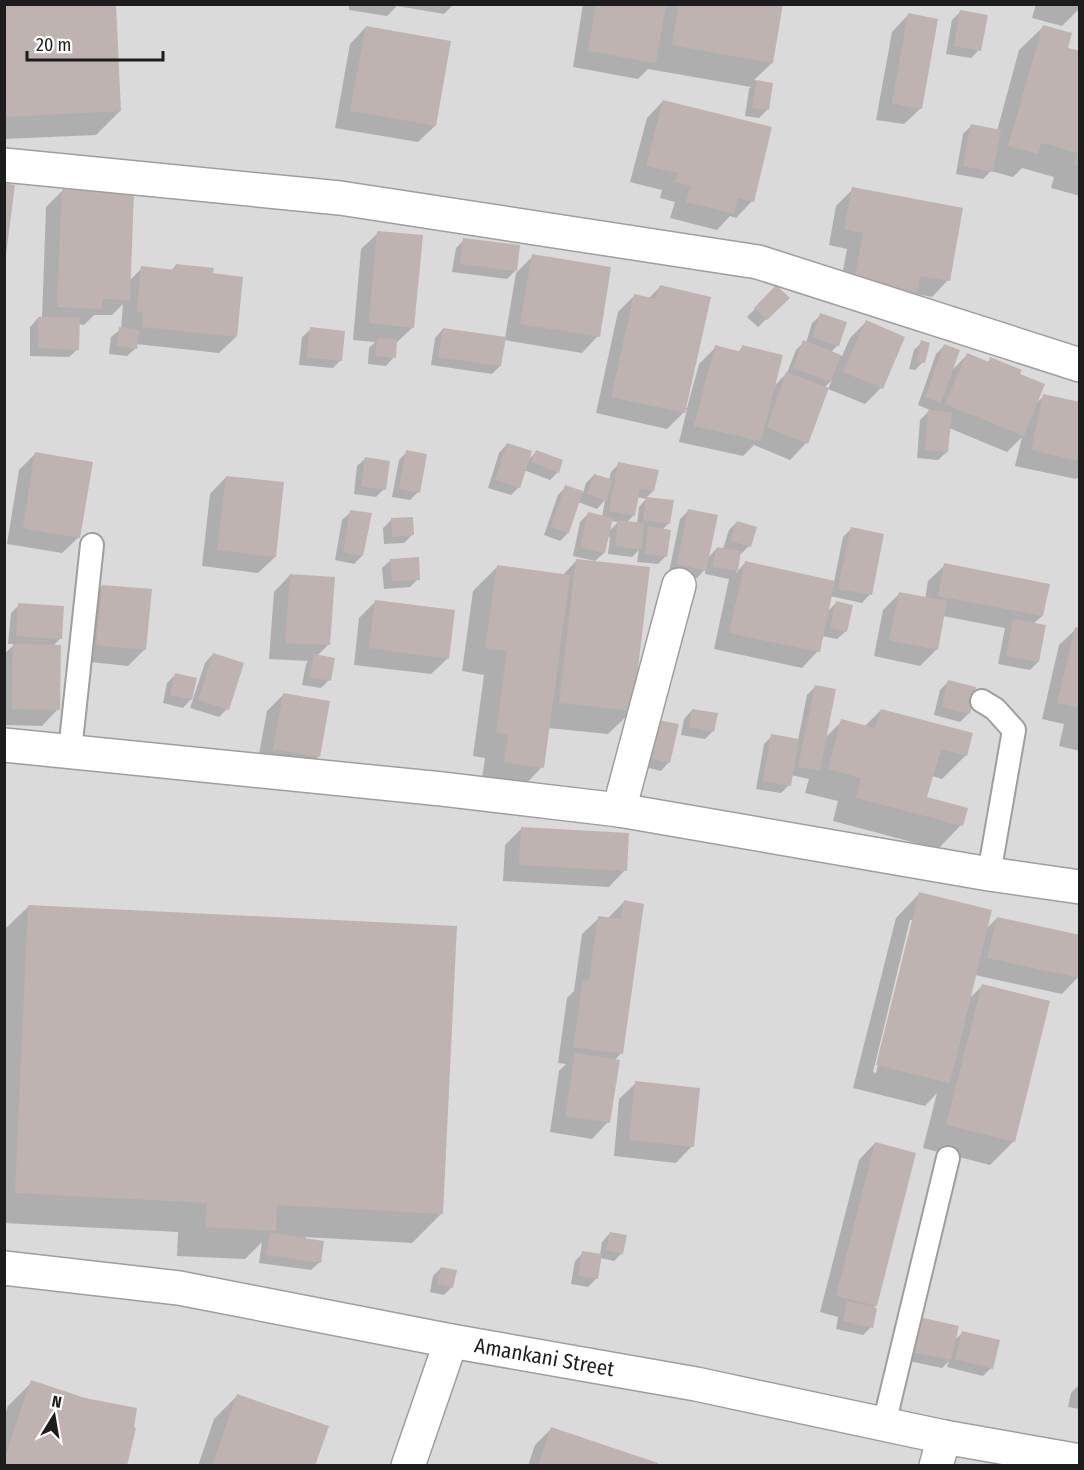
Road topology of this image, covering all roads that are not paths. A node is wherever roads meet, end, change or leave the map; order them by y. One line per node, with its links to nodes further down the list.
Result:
1 (4, 165): 2 (street)
2 (1080, 366)
3 (92, 545): 7 (lane)
4 (679, 585): 8 (street)
5 (982, 700): 9 (lane)
6 (4, 745): 7 (street)
7 (70, 751): 8 (street)
8 (619, 810): 9 (street)
9 (989, 874): 10 (street)
10 (1080, 887)
11 (948, 1158): 14 (lane)
12 (4, 1268): 13 (street, Amankani Street)
13 (452, 1341): 14 (street, Amankani Street); 17 (street)
14 (884, 1424): 15 (street, Amankani Street)
15 (940, 1451): 16 (street, Amankani Street)
16 (1080, 1461)
17 (408, 1466)

